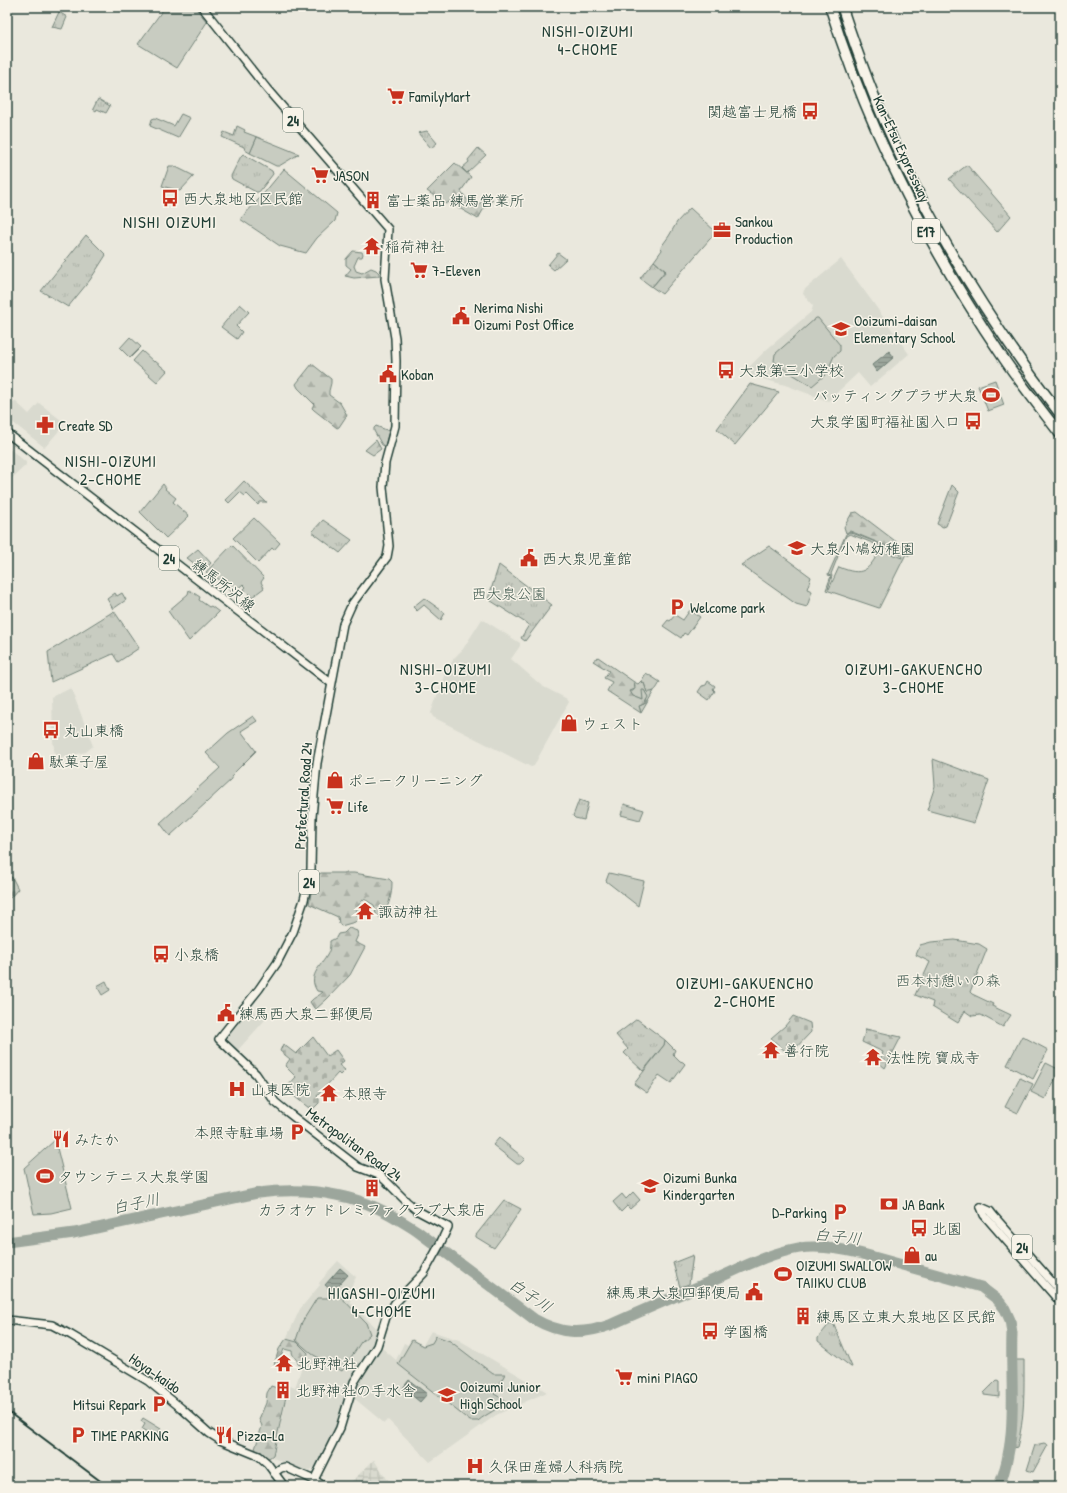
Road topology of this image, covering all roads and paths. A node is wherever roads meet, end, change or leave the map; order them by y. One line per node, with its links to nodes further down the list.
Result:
1 (202, 7): 7 (main road, 24)
2 (830, 7): 6 (highway, Kan-Etsu Expressway / E17)
3 (842, 7): 4 (highway, Kan-Etsu Expressway / E17)
4 (1060, 414)
5 (7, 433): 7 (main road, 練馬所沢線 / 24)
6 (1060, 434)
7 (331, 683): 12 (main road, Metropolitan Road 24 / 24)
8 (1060, 1291): 9 (main road, 24)
9 (1060, 1302)
10 (7, 1320): 11 (main road, Hoya-kaido)
11 (274, 1473): 12 (main road); 13 (main road)
12 (314, 1480): 14 (main road)
13 (284, 1486)
14 (324, 1486)

